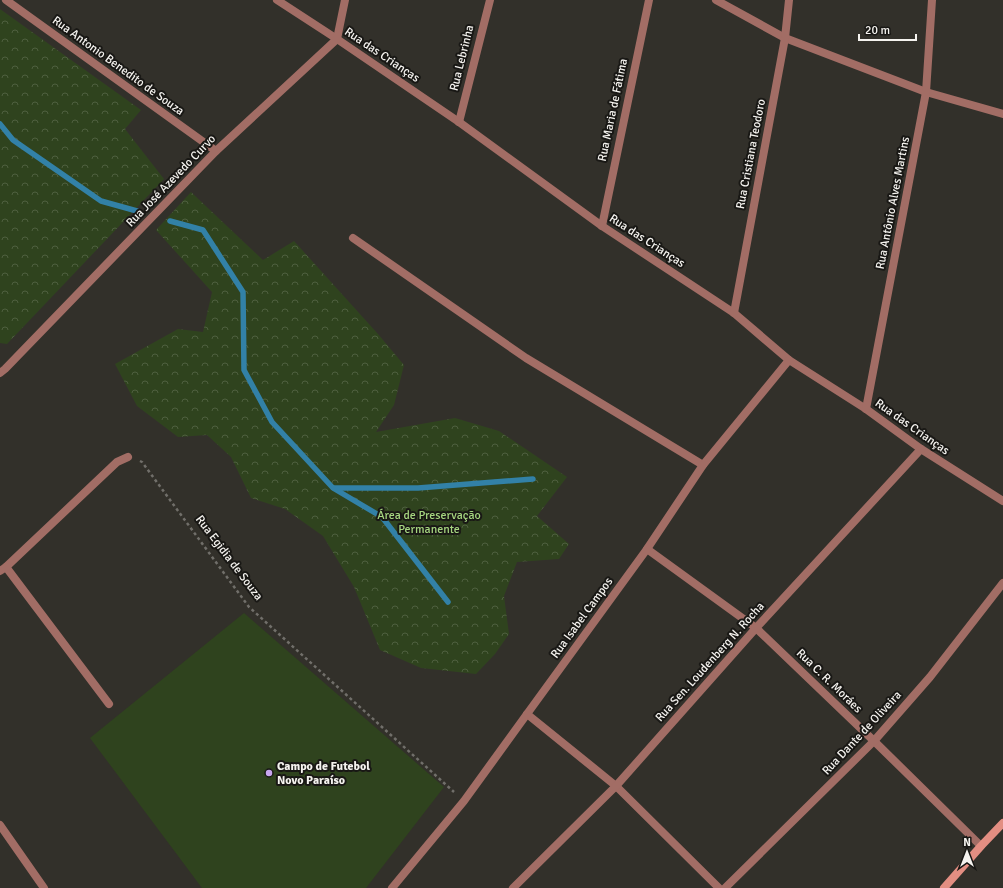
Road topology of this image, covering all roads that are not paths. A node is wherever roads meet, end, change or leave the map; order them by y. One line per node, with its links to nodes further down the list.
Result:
1 (6, 0): 14 (street, Rua Antonio Benedito de Souza)
2 (277, 0): 10 (street, Rua das Crianças)
3 (345, 0): 10 (street)
4 (490, 0): 13 (street, Rua Lebrinha)
5 (649, 0): 15 (street, Rua Maria de Fátima)
6 (716, 0): 9 (street)
7 (789, 0): 9 (street, Rua Cristiana Teodoro)
8 (932, 0): 11 (street, Rua Antônio Alves Martins)
9 (785, 38): 11 (street); 17 (street, Rua Cristiana Teodoro)
10 (337, 39): 13 (street, Rua das Crianças); 14 (street, Rua José Azevedo Curvo)
11 (926, 92): 12 (street); 20 (street, Rua Antônio Alves Martins)
12 (1003, 114)
13 (459, 122): 15 (street, Rua das Crianças)
14 (216, 151): 19 (street, Rua José Azevedo Curvo)
15 (602, 226): 17 (street, Rua das Crianças)
16 (353, 238): 23 (street)
17 (734, 313): 18 (street, Rua das Crianças)
18 (789, 360): 20 (street, Rua das Crianças); 23 (street, Rua Isabel Campos)
19 (0, 373)
20 (866, 409): 21 (street, Rua das Crianças)
21 (921, 449): 24 (street, Rua das Crianças); 28 (street, Rua Sen. Loudenberg N. Rocha)
22 (128, 457): 26 (street)
23 (703, 465): 25 (street, Rua Isabel Campos)
24 (1003, 501)
25 (647, 549): 28 (street, Rua C. R. Moráes); 30 (street, Rua Isabel Campos)
26 (3, 569): 29 (street)
27 (1003, 583): 31 (street, Rua Dante de Oliveira)
28 (756, 628): 31 (street, Rua C. R. Moráes); 32 (street, Rua Sen. Loudenberg N. Rocha)
29 (109, 704)
30 (528, 714): 32 (street); 37 (street, Rua Isabel Campos)
31 (874, 741): 35 (street, Rua C. R. Moráes); 40 (street, Rua Dante de Oliveira)
32 (616, 786): 38 (street, Rua Sen. Loudenberg N. Rocha); 39 (street)
33 (1003, 823): 35 (street)
34 (0, 825): 36 (street)
35 (981, 846): 41 (street)
36 (44, 888)
37 (392, 888)
38 (513, 888)
39 (719, 888)
40 (725, 888)
41 (944, 888)

